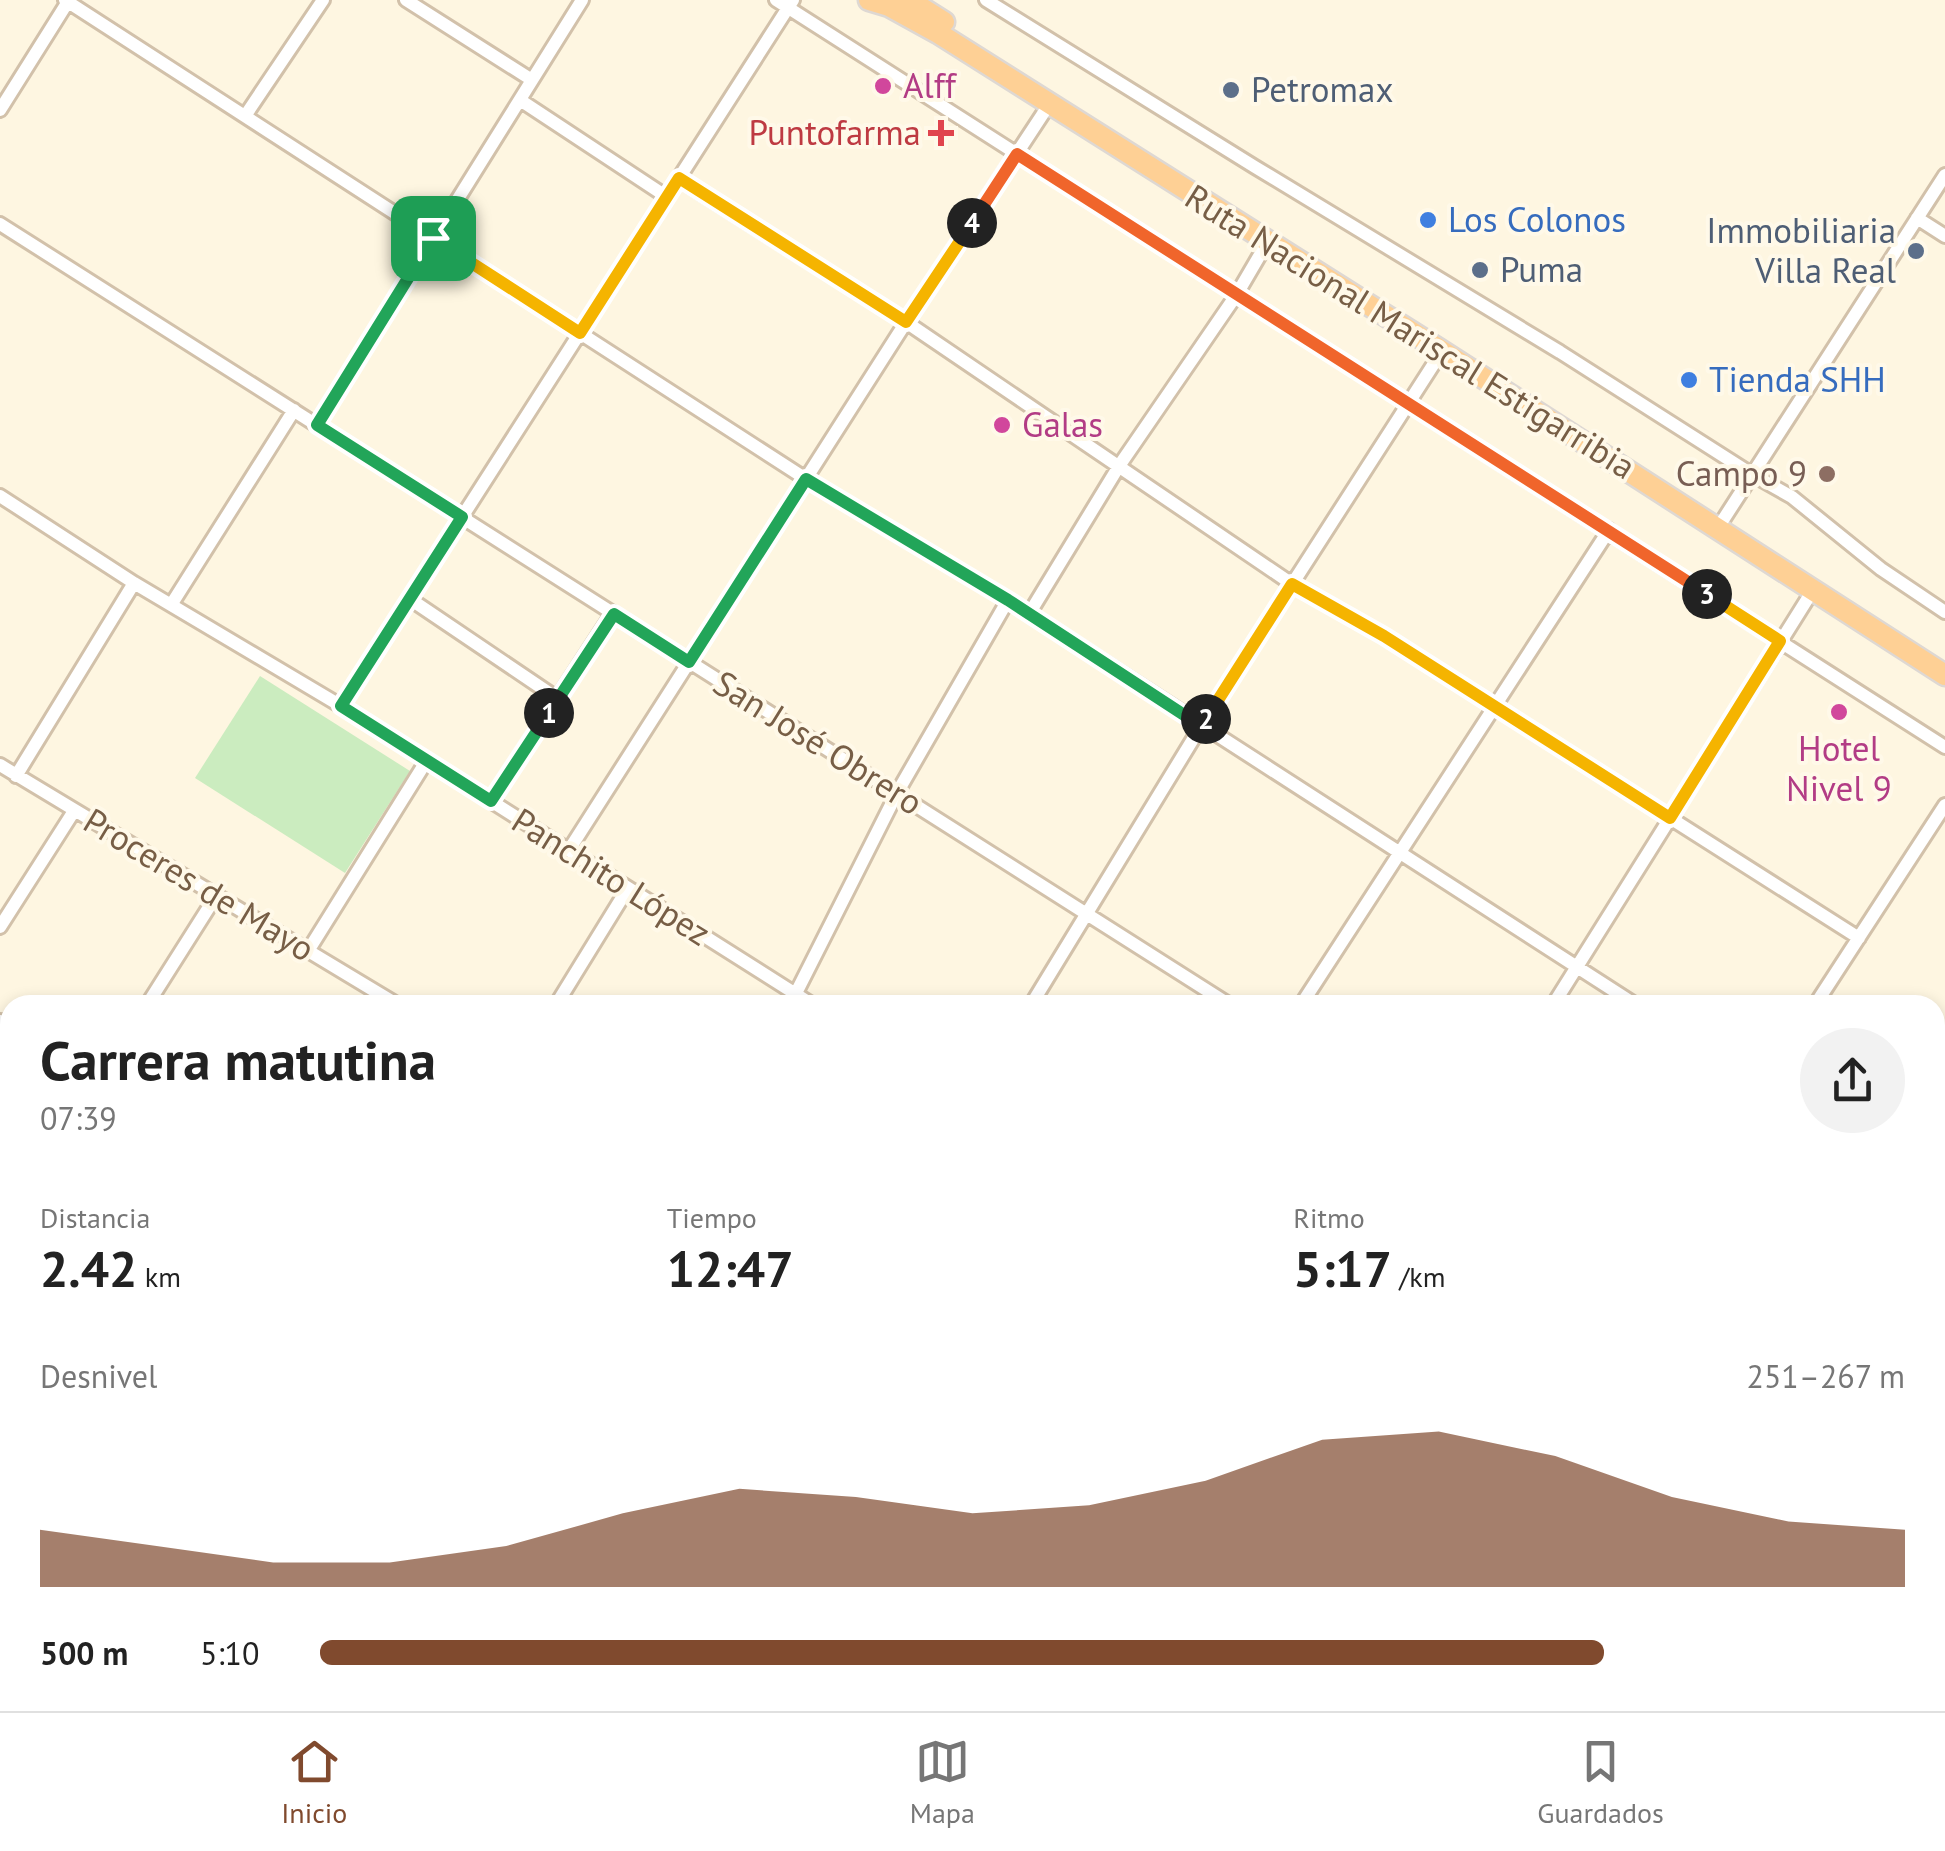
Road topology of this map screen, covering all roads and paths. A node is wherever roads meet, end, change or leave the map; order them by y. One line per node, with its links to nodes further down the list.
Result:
1 (322, 0): 13 (street)
2 (406, 0): 9 (street)
3 (582, 0): 9 (street)
4 (870, 0): 11 (highway, Ruta Nacional Mariscal Estigarribia)
5 (909, 0): 35 (highway, Ruta Nacional Mariscal Estigarribia)
6 (986, 0): 31 (street)
7 (68, 1): 12 (street); 13 (street)
8 (786, 3): 14 (street); 16 (street)
9 (532, 80): 10 (street)
10 (520, 100): 17 (street); 21 (street)
11 (1050, 103): 14 (street); 22 (highway, Ruta Nacional Mariscal Estigarribia)
12 (0, 110)
13 (245, 116): 21 (street)
14 (1017, 154): 23 (street); 24 (street)
15 (1945, 175): 18 (street)
16 (679, 178): 17 (street); 24 (street)
17 (667, 196): 25 (street)
18 (1917, 218): 20 (street); 31 (street)
19 (0, 224): 28 (street, San José Obrero)
20 (1945, 236)
21 (433, 238): 25 (street); 29 (street)
22 (1268, 241): 23 (street); 26 (highway, Ruta Nacional Mariscal Estigarribia)
23 (1236, 294): 27 (street); 30 (street)
24 (906, 322): 30 (street); 32 (street)
25 (580, 333): 32 (street); 34 (street)
26 (1442, 351): 27 (street); 39 (highway, Ruta Nacional Mariscal Estigarribia)
27 (1407, 403): 36 (street); 38 (street)
28 (294, 410): 29 (street, San José Obrero); 42 (street)
29 (317, 425): 34 (street, San José Obrero)
30 (1118, 466): 38 (street); 45 (street)
31 (1753, 475): 35 (street); 43 (street)
32 (806, 479): 41 (street); 48 (street)
33 (0, 496): 37 (street, Panchito López)
34 (462, 517): 40 (street); 44 (street, San José Obrero)
35 (1723, 520): 47 (highway, Ruta Nacional Mariscal Estigarribia)
36 (1609, 530): 46 (street); 52 (street)
37 (134, 583): 42 (street, Panchito López); 57 (street)
38 (1292, 584): 52 (street); 53 (street)
39 (1813, 590): 46 (street); 49 (highway, Ruta Nacional Mariscal Estigarribia)
40 (410, 599): 50 (street); 51 (street)
41 (1008, 600): 45 (street); 58 (street)
42 (171, 606): 51 (street, Panchito López)
43 (1945, 612)
44 (614, 614): 48 (street, San José Obrero); 50 (street)
45 (1029, 614): 53 (street)
46 (1780, 641): 54 (street); 62 (street)
47 (1945, 660)
48 (689, 662): 58 (street, San José Obrero); 63 (street)
49 (1945, 676)
50 (558, 699): 59 (street)
51 (341, 706): 55 (street, Panchito López)
52 (1496, 707): 62 (street); 64 (street)
53 (1201, 726): 64 (street); 67 (street)
54 (1945, 747)
55 (427, 760): 59 (street, Panchito López); 70 (street)
56 (0, 765): 57 (street, Proceres de Mayo)
57 (16, 776): 61 (street, Proceres de Mayo)
58 (896, 793): 67 (street, San José Obrero); 76 (street)
59 (491, 801): 63 (street, Panchito López)
60 (1945, 804): 69 (street)
61 (74, 811): 66 (street, Proceres de Mayo); 68 (street)
62 (1670, 818): 69 (street); 71 (street)
63 (569, 850): 65 (street, Panchito López)
64 (1401, 854): 71 (street); 79 (street)
65 (628, 888): 74 (street); 75 (street, Panchito López)
66 (216, 896): 70 (street, Proceres de Mayo); 72 (street)
67 (1086, 913): 77 (street); 78 (street, San José Obrero)
68 (0, 927)
69 (1859, 938): 82 (street)
70 (308, 951): 73 (street, Proceres de Mayo)
71 (1576, 967): 80 (street); 81 (street)
72 (153, 995)
73 (381, 995)
74 (562, 995)
75 (786, 995)
76 (795, 995)
77 (1037, 995)
78 (1214, 995)
79 (1309, 995)
80 (1558, 995)
81 (1620, 995)
82 (1822, 995)

